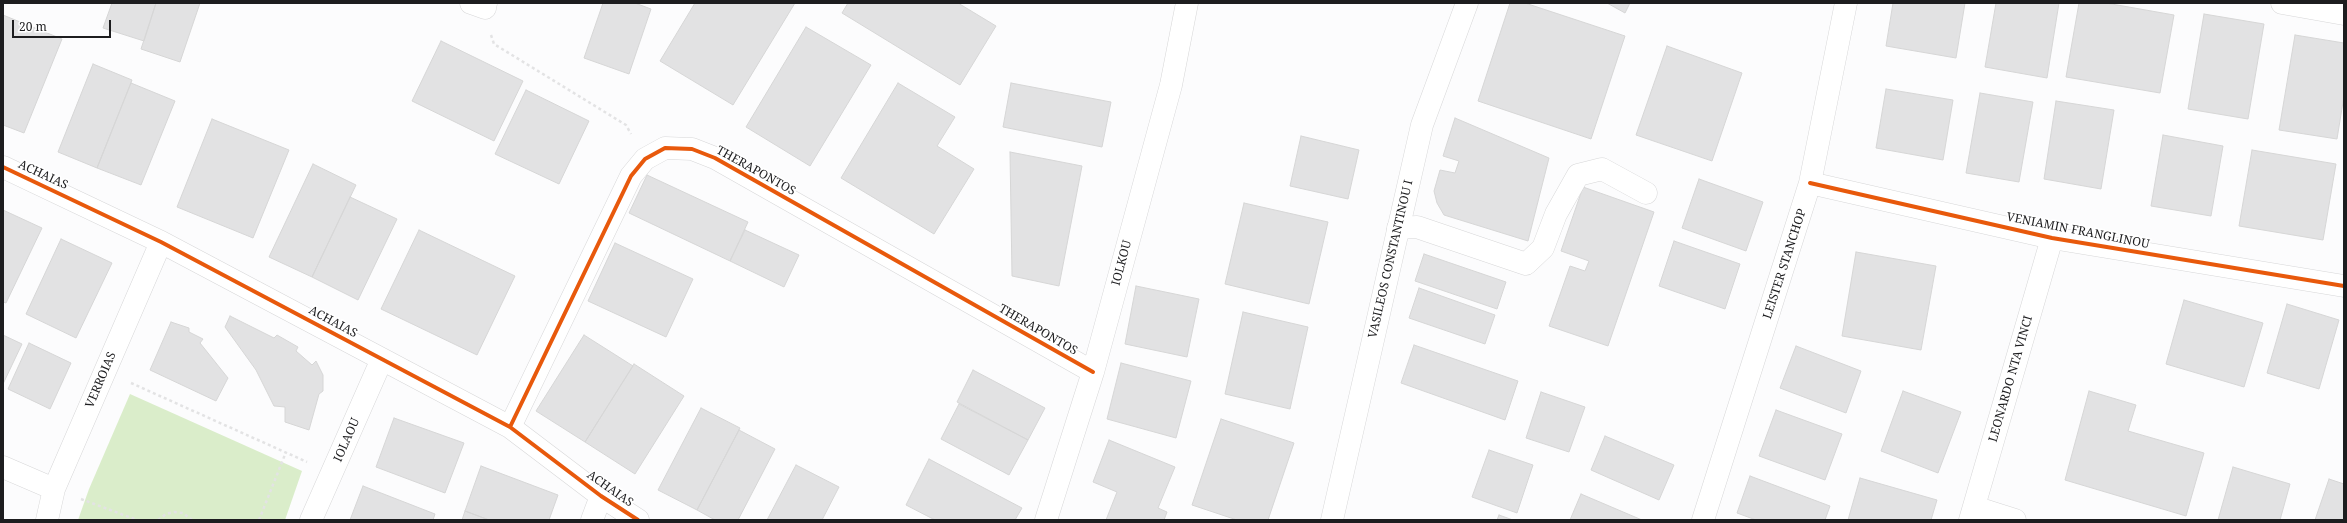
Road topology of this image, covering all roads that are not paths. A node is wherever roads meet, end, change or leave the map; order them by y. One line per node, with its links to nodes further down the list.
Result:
1 (1187, 3): 14 (street, IOLKOU)
2 (1467, 3): 9 (street, VASILEOS CONSTANTINOU I)
3 (1846, 3): 7 (street, LEISTER STANCHOP)
4 (2282, 3): 5 (street)
5 (2344, 14)
6 (3, 167): 11 (street, ACHAIAS)
7 (1810, 184): 10 (street, VENIAMIN FRANGLINOU); 26 (street, LEISTER STANCHOP)
8 (1646, 193): 9 (street)
9 (1398, 228): 25 (street, VASILEOS CONSTANTINOU I)
10 (2052, 238): 12 (street, VENIAMIN FRANGLINOU); 19 (street, LEONARDO NTA VINCI)
11 (161, 242): 13 (street, ACHAIAS); 17 (street, VERROIAS)
12 (2344, 286)
13 (382, 359): 15 (street, ACHAIAS); 21 (street, IOLAOU)
14 (1093, 372): 15 (street, THERAPONTOS); 24 (street, IOLKOU)
15 (510, 427): 18 (street, ACHAIAS)
16 (3, 467): 17 (street)
17 (54, 489): 20 (street, VERROIAS)
18 (601, 496): 22 (street); 23 (street, ACHAIAS)
19 (1972, 514): 27 (street)
20 (47, 520)
21 (311, 520)
22 (592, 520)
23 (638, 520)
24 (1046, 520)
25 (1332, 520)
26 (1703, 520)
27 (2015, 520)

